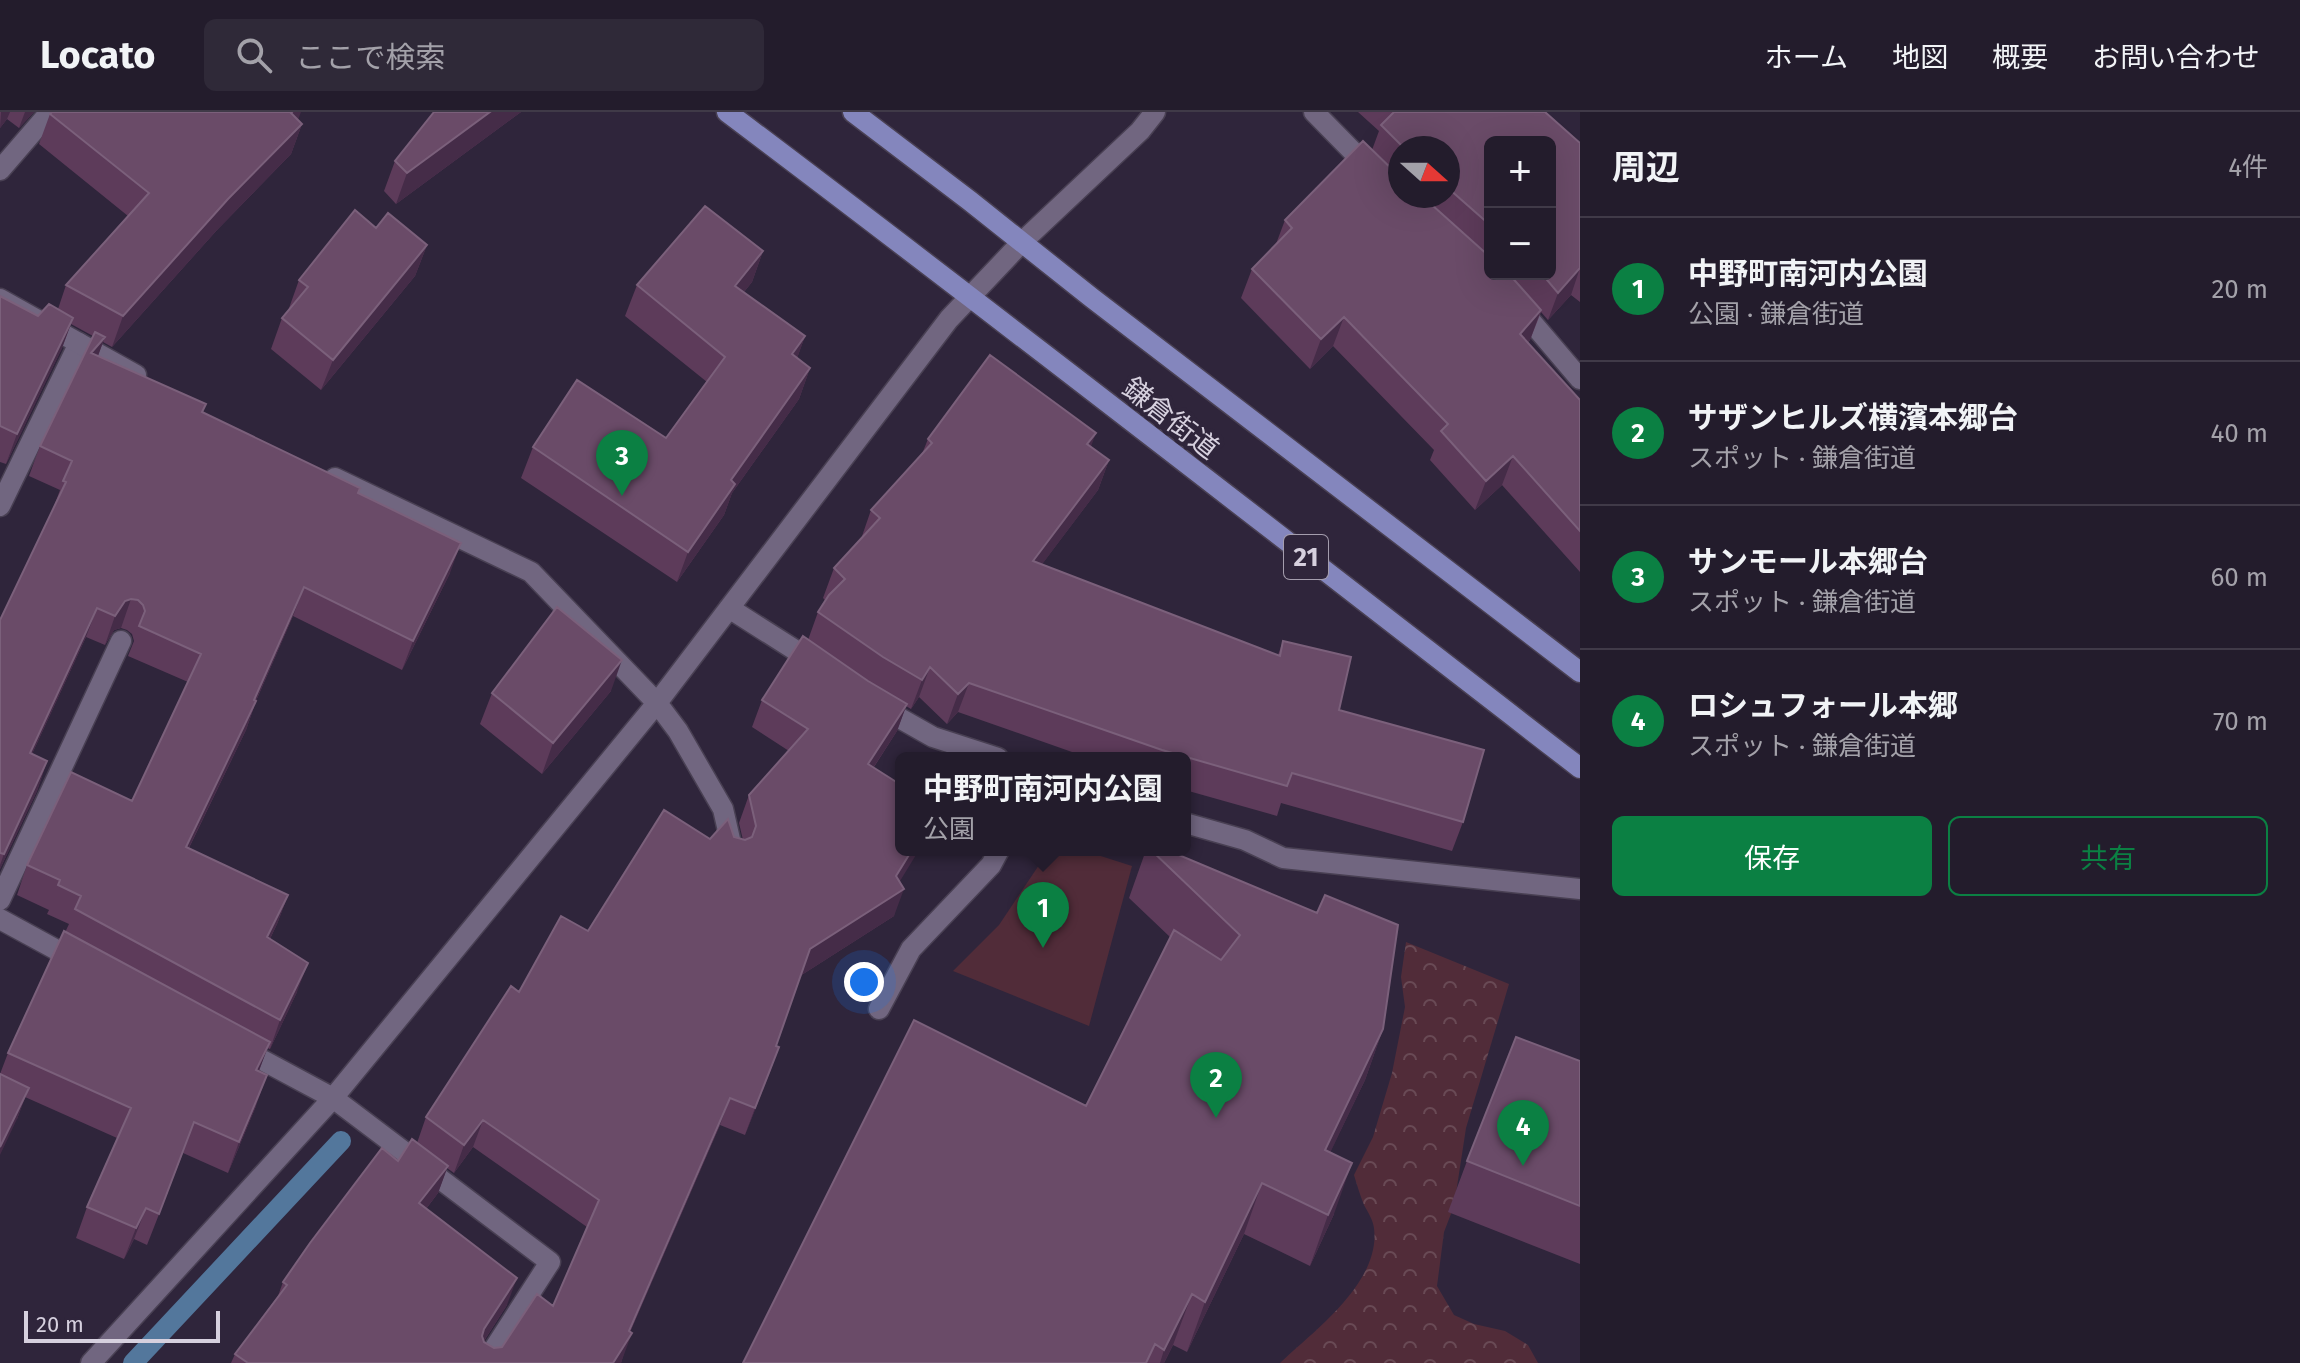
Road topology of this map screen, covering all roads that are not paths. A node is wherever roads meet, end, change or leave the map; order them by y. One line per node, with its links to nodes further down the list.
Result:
1 (50, 112): 6 (street)
2 (727, 112): 10 (main road, 鎌倉街道 / 21)
3 (853, 112): 8 (main road, 鎌倉街道)
4 (1155, 112): 8 (street)
5 (1314, 112): 7 (street)
6 (0, 170)
7 (1384, 184)
8 (1021, 243): 10 (street); 19 (main road, 鎌倉街道)
9 (1501, 289): 13 (street)
10 (969, 297): 17 (street); 24 (main road, 鎌倉街道 / 21)
11 (0, 299): 12 (street)
12 (79, 343): 14 (street); 16 (street)
13 (1580, 379)
14 (148, 382)
15 (317, 469): 22 (street)
16 (0, 506)
17 (731, 610): 20 (street); 22 (street)
18 (121, 641): 29 (street)
19 (1580, 672)
20 (830, 674)
21 (865, 698): 23 (street)
22 (657, 703): 26 (street); 34 (street)
23 (979, 752)
24 (1580, 768)
25 (1191, 825): 28 (street)
26 (733, 855)
27 (996, 856): 32 (street)
28 (1580, 889)
29 (0, 900)
30 (0, 919): 31 (street)
31 (97, 971)
32 (879, 1009)
33 (222, 1039): 34 (street)
34 (333, 1098): 35 (street); 36 (street)
35 (91, 1363)
36 (485, 1363)

